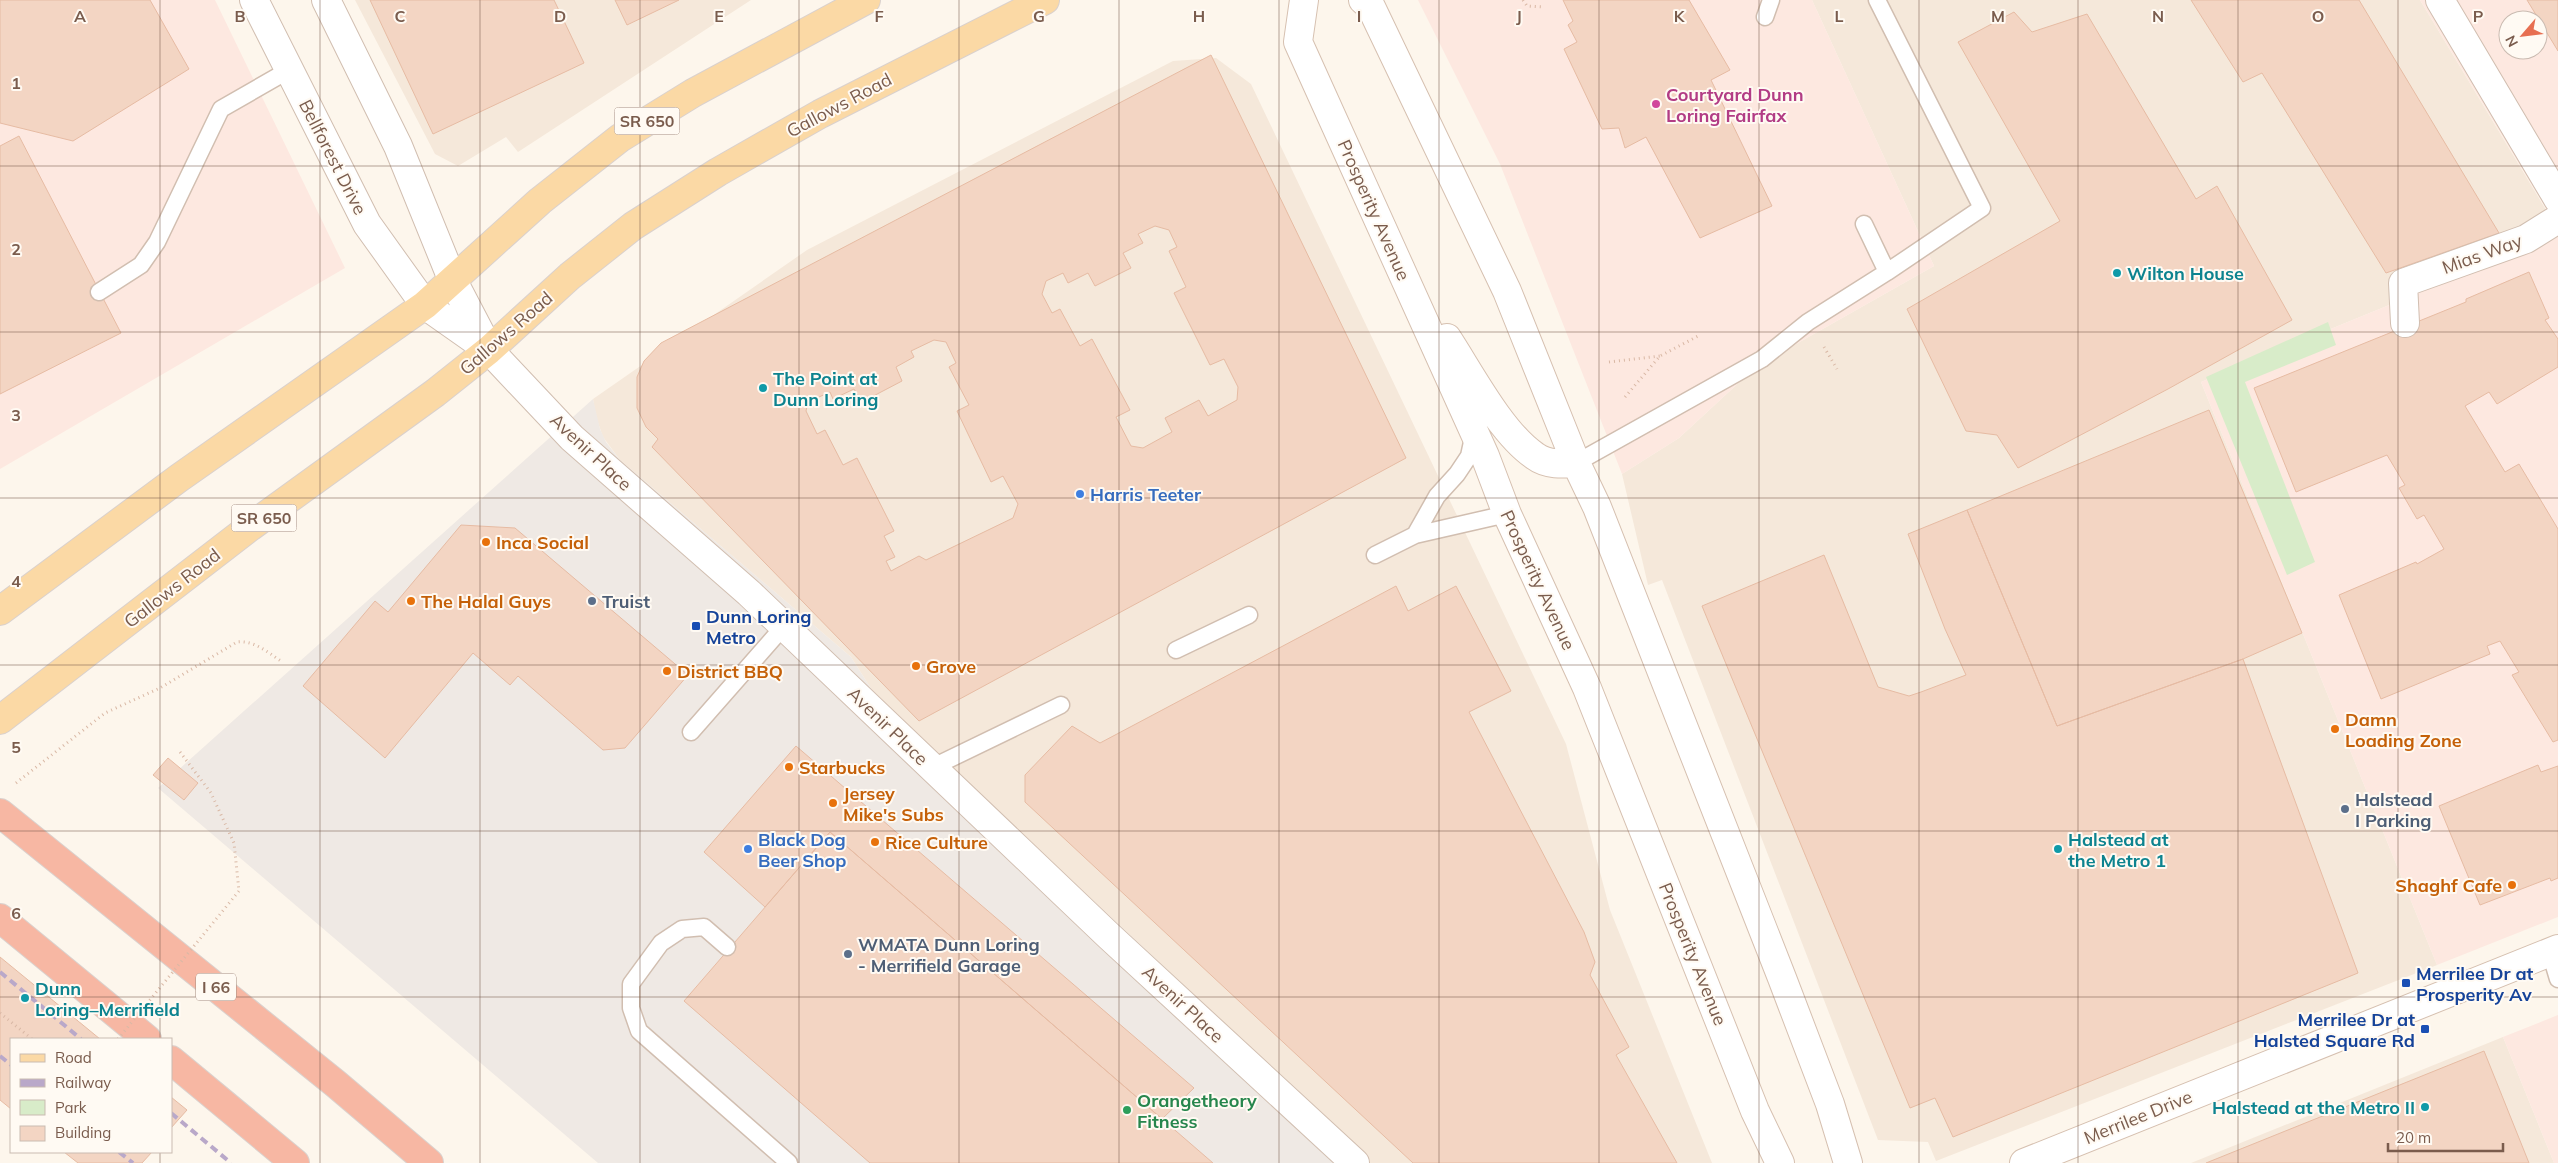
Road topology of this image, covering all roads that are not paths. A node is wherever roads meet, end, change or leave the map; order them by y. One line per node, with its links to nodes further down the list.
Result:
1 (254, 0): 11 (street, Bellforest Drive)
2 (326, 0): 17 (street)
3 (866, 0): 17 (main road, SR 650)
4 (1045, 0): 21 (main road, Gallows Road / SR 650)
5 (1304, 0): 15 (street, Prosperity Avenue)
6 (1364, 0): 23 (street)
7 (1771, 0): 10 (lane)
8 (1877, 0): 16 (lane)
9 (2440, 0): 12 (street)
10 (1765, 17)
11 (289, 70): 18 (lane); 19 (street, Bellforest Drive)
12 (2558, 199)
13 (2558, 220): 20 (street, Mias Way)
14 (1864, 224): 16 (lane)
15 (1401, 269): 22 (street, Prosperity Avenue); 23 (street)
16 (1888, 272): 23 (lane)
17 (452, 279): 19 (main road, SR 650); 21 (street)
18 (99, 292)
19 (426, 304): 21 (street, Bellforest Drive); 27 (main road, SR 650)
20 (2405, 323)
21 (489, 350): 29 (street, Avenir Place); 32 (main road, Gallows Road / SR 650)
22 (1474, 431): 24 (street, Prosperity Avenue); 25 (lane)
23 (1576, 463): 47 (street)
24 (1508, 514): 25 (lane); 46 (street, Prosperity Avenue)
25 (1415, 535): 26 (lane)
26 (1375, 555)
27 (0, 612)
28 (1250, 615): 30 (lane)
29 (784, 626): 33 (lane); 34 (street, Avenir Place)
30 (1176, 650)
31 (1061, 705): 34 (lane)
32 (0, 720)
33 (691, 732)
34 (931, 768): 45 (street, Avenir Place)
35 (0, 813): 43 (highway, I 66)
36 (0, 918): 40 (highway)
37 (727, 947): 44 (lane)
38 (2554, 950): 39 (lane); 48 (street, Merrilee Drive)
39 (2558, 979)
40 (146, 1038)
41 (172, 1061): 42 (highway)
42 (295, 1163)
43 (429, 1163)
44 (789, 1163)
45 (1355, 1163)
46 (1780, 1163)
47 (1848, 1163)
48 (2024, 1163)

